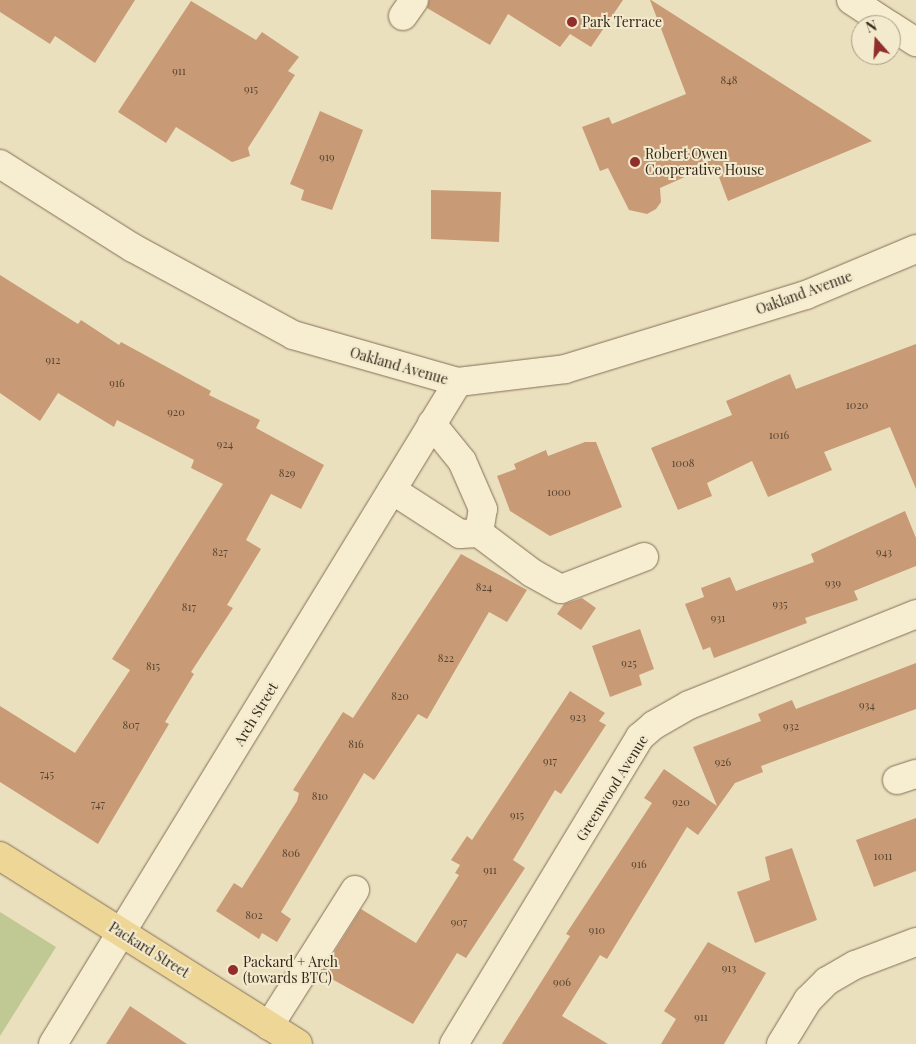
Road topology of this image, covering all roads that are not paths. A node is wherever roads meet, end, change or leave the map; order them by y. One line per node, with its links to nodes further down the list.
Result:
1 (851, 0): 2 (street)
2 (874, 15)
3 (901, 33): 4 (street)
4 (916, 42)
5 (0, 164): 7 (street, Oakland Avenue)
6 (916, 249): 7 (street, Oakland Avenue)
7 (458, 382): 8 (street, Arch Street)
8 (432, 424): 9 (street, Arch Street); 10 (street)
9 (392, 490): 10 (street); 15 (street, Arch Street)
10 (479, 532): 11 (street)
11 (644, 557)
12 (916, 614): 20 (street, Greenwood Avenue)
13 (0, 856): 15 (main road, Packard Street)
14 (355, 890): 17 (street)
15 (123, 933): 17 (main road, Packard Street); 18 (street, Arch Street)
16 (916, 942): 21 (street)
17 (269, 1026): 19 (main road, Packard Street)
18 (53, 1044)
19 (298, 1044)
20 (454, 1044)
21 (782, 1044)

